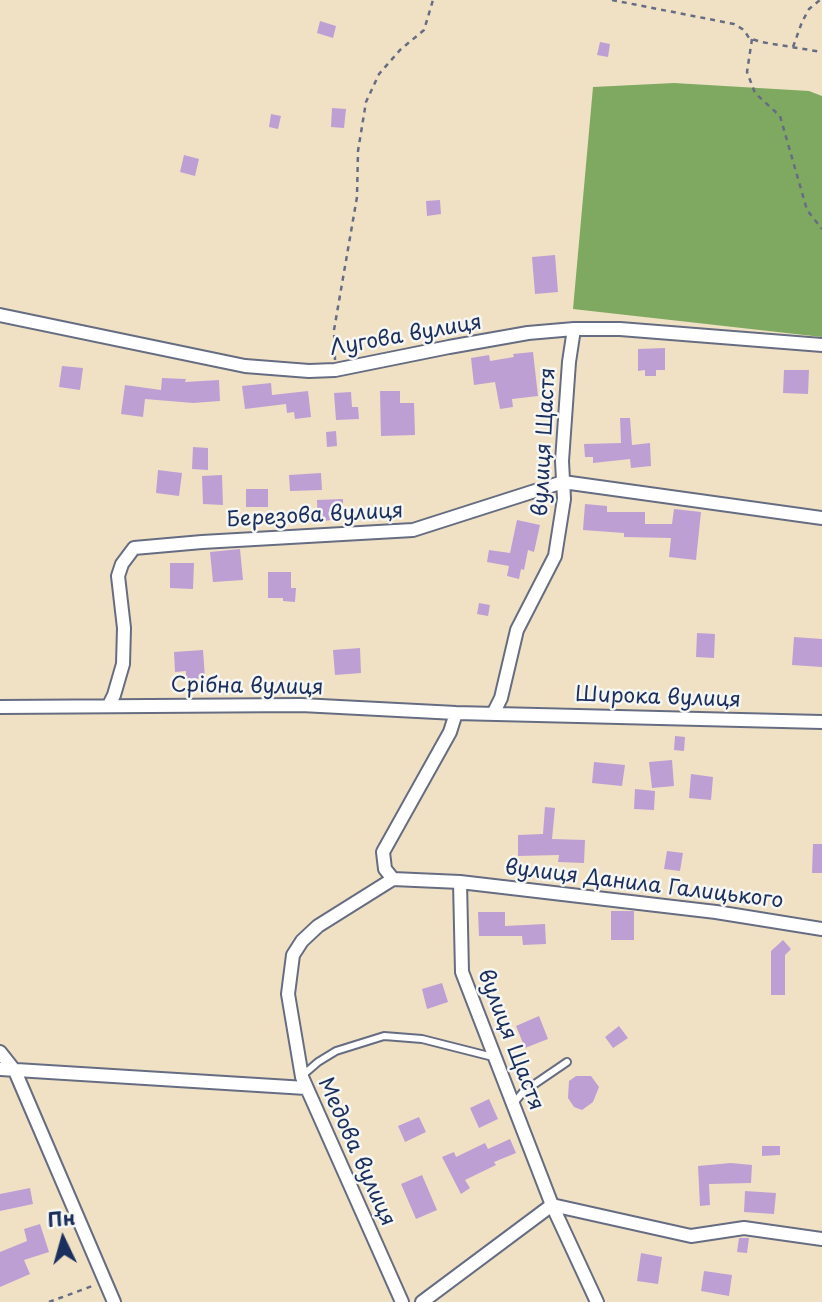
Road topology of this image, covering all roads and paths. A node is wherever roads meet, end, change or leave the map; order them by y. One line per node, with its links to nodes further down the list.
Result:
1 (433, 0): 13 (path)
2 (612, 0): 5 (path)
3 (653, 0): 5 (path)
4 (820, 0): 7 (path)
5 (653, 8): 6 (path)
6 (752, 39): 7 (path); 9 (path)
7 (793, 47): 8 (path)
8 (822, 52)
9 (822, 229)
10 (0, 315): 13 (street, Лугова вулиця)
11 (574, 329): 12 (street, Лугова вулиця); 13 (street, Лугова вулиця); 14 (street, вулиця Щастя)
12 (822, 345)
13 (335, 370)
14 (563, 482): 15 (street, Березова вулиця); 16 (street, Березова вулиця); 18 (street, вулиця Щастя)
15 (822, 518)
16 (108, 705): 17 (street, Срібна вулиця); 19 (street, Срібна вулиця)
17 (0, 707)
18 (494, 712): 19 (street, Срібна вулиця); 20 (street, Широка вулиця)
19 (456, 713): 21 (street)
20 (822, 722)
21 (393, 879): 22 (street); 29 (street, Медова вулиця)
22 (460, 881): 23 (street, вулиця Данила Галицького); 25 (street, вулиця Щастя)
23 (822, 929)
24 (0, 1052): 28 (street)
25 (495, 1058): 29 (lane); 30 (street, вулиця Щастя)
26 (567, 1062): 30 (lane)
27 (0, 1069): 28 (street)
28 (15, 1072): 29 (street); 33 (street)
29 (304, 1082): 36 (street, Медова вулиця)
30 (513, 1104): 31 (street, вулиця Щастя)
31 (552, 1205): 32 (street); 37 (street); 38 (street, вулиця Щастя)
32 (822, 1239)
33 (105, 1282): 34 (path); 35 (street)
34 (49, 1302)
35 (114, 1302)
36 (402, 1302)
37 (422, 1302)
38 (597, 1302)

